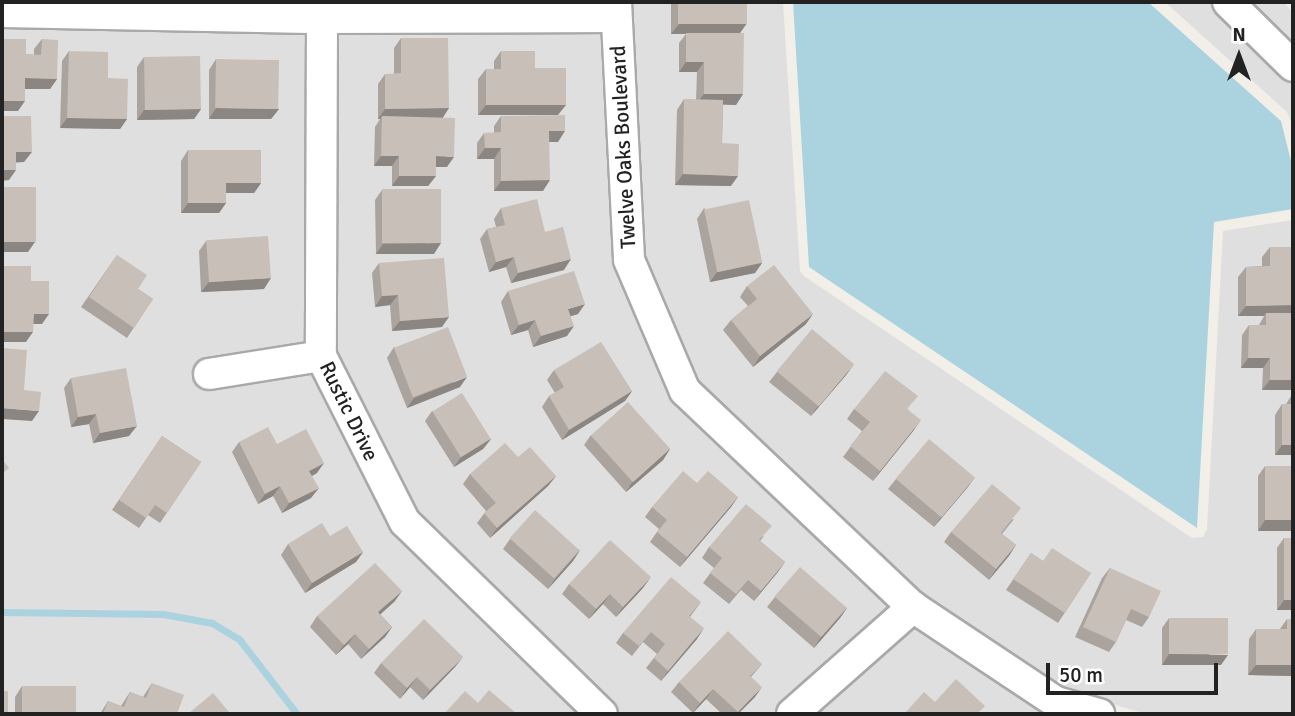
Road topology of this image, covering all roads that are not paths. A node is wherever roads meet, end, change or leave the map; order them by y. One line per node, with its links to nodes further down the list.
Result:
1 (1227, 2): 5 (street)
2 (616, 9): 4 (street, Twelve Oaks Boulevard); 8 (street, Twelve Oaks Boulevard)
3 (2, 12): 4 (street, Twelve Oaks Boulevard)
4 (322, 18): 6 (street, Rustic Drive)
5 (1293, 66)
6 (321, 356): 7 (street); 9 (street, Rustic Drive)
7 (209, 374)
8 (913, 607): 10 (street); 11 (street, Twelve Oaks Boulevard)
9 (602, 714)
10 (792, 714)
11 (1099, 714)

